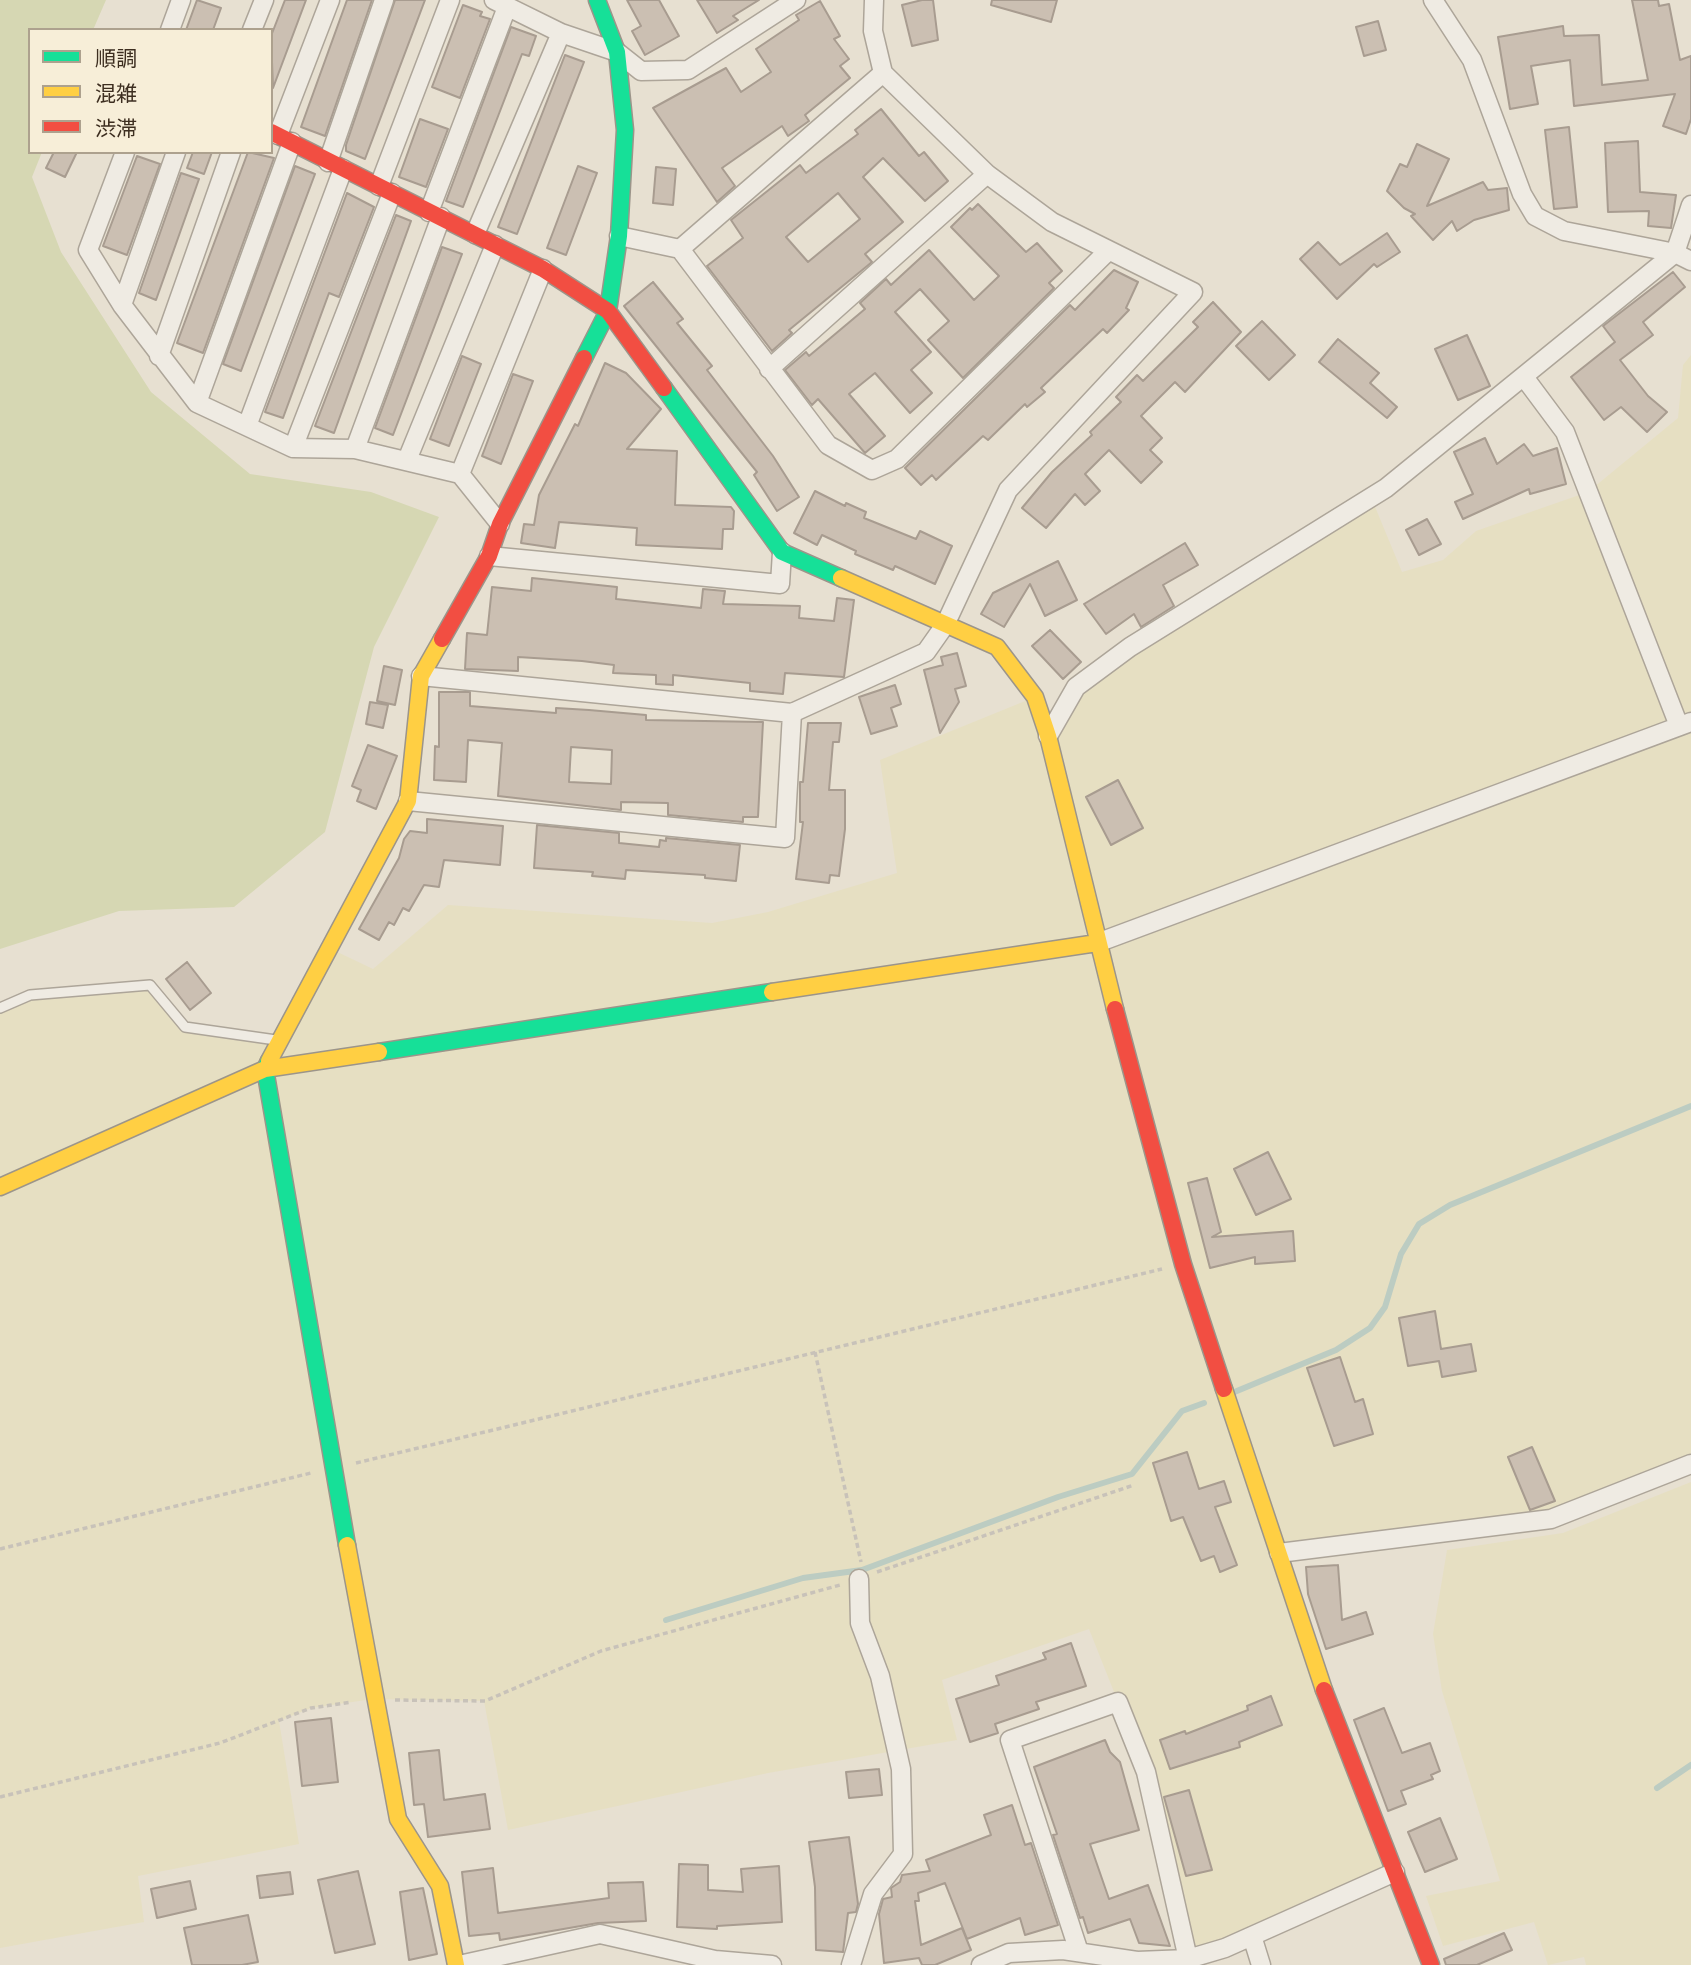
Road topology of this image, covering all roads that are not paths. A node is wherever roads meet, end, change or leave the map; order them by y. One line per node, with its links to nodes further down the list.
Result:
1 (181, 0): 11 (street)
2 (264, 0): 12 (street)
3 (330, 0): 16 (street)
4 (384, 0): 20 (street)
5 (450, 0): 22 (street)
6 (597, 0): 14 (street)
7 (796, 0): 14 (street)
8 (874, 0): 15 (street)
9 (1433, 0): 30 (street)
10 (501, 4): 13 (street); 24 (street)
11 (171, 28)
12 (253, 28)
13 (561, 33): 14 (street); 25 (street)
14 (617, 52): 26 (street)
15 (883, 73): 21 (street); 28 (street)
16 (281, 136): 20 (street); 37 (street)
17 (124, 154): 32 (street)
18 (175, 154): 32 (street)
19 (230, 154): 34 (street)
20 (335, 165): 22 (street); 38 (street)
21 (987, 174): 29 (street); 35 (street)
22 (386, 190): 24 (street); 39 (street)
23 (1691, 205): 30 (street)
24 (435, 215): 25 (street); 40 (street)
25 (475, 234): 27 (street)
26 (619, 236): 28 (street); 33 (street)
27 (495, 245): 31 (street); 41 (street)
28 (680, 249): 35 (street)
29 (1108, 251): 35 (street); 46 (street)
30 (1683, 258): 36 (street)
31 (543, 269): 33 (street); 42 (street)
32 (122, 305): 34 (street)
33 (608, 311): 43 (street); 44 (street)
34 (159, 356): 37 (street)
35 (769, 369)
36 (1524, 377): 49 (street); 50 (street)
37 (197, 403): 38 (street)
38 (247, 426): 39 (street)
39 (293, 447): 40 (street)
40 (355, 449): 41 (street)
41 (407, 460): 42 (street)
42 (460, 474): 43 (street)
43 (500, 524): 45 (street)
44 (782, 552): 45 (street); 46 (street)
45 (488, 556): 47 (street)
46 (945, 625): 48 (street); 50 (street)
47 (421, 676): 48 (street); 51 (street)
48 (792, 713): 51 (street)
49 (1685, 724): 52 (street)
50 (1048, 736): 52 (street)
51 (408, 801): 54 (street)
52 (1097, 943): 55 (street); 58 (street)
53 (0, 1008): 54 (lane)
54 (280, 1041): 55 (street)
55 (265, 1069): 56 (street); 64 (street)
56 (0, 1187)
57 (1691, 1464): 58 (street)
58 (1279, 1553): 60 (street)
59 (860, 1571): 66 (street)
60 (1395, 1872): 61 (street); 69 (street)
61 (1252, 1936): 63 (street); 68 (street)
62 (1079, 1952): 63 (street); 63 (street); 67 (street)
63 (1188, 1959)
64 (457, 1965): 65 (street)
65 (772, 1965)
66 (851, 1965)
67 (982, 1965)
68 (1261, 1965)
69 (1430, 1965)

